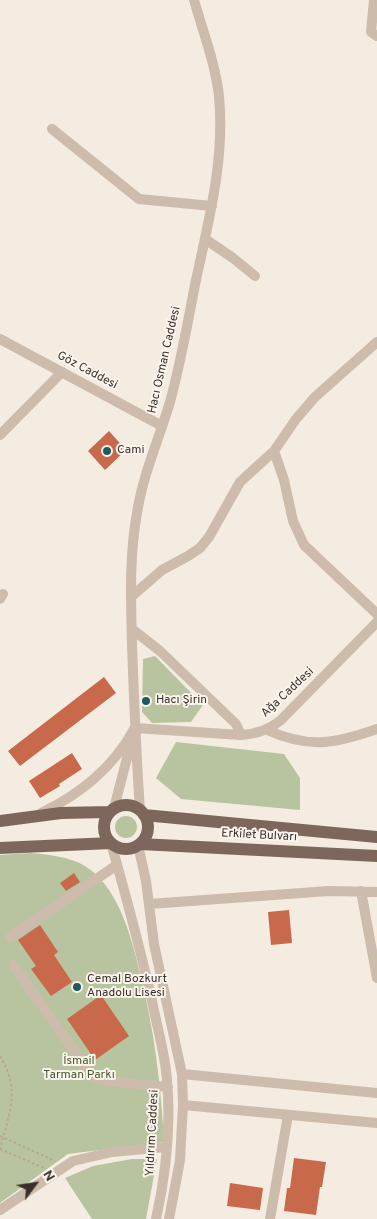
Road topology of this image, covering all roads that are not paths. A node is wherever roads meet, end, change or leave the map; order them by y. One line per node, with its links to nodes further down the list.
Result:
1 (194, 0): 5 (street, Hacı Osman Caddesi)
2 (374, 0): 3 (street)
3 (377, 36)
4 (52, 129): 5 (street)
5 (212, 206): 6 (street, Hacı Osman Caddesi)
6 (205, 238): 7 (street); 11 (street, Hacı Osman Caddesi)
7 (255, 276)
8 (0, 339): 10 (street, Göz Caddesi)
9 (377, 342): 13 (street)
10 (62, 372): 11 (street, Göz Caddesi); 12 (street)
11 (162, 426): 14 (street, Hacı Osman Caddesi)
12 (0, 435)
13 (274, 451): 14 (street); 15 (street)
14 (131, 597): 17 (street, Hacı Osman Caddesi)
15 (377, 614)
16 (377, 622): 20 (street, Ağa Caddesi)
17 (132, 629): 18 (street, Hacı Osman Caddesi); 21 (street)
18 (135, 728): 21 (street, Ağa Caddesi); 22 (street); 23 (street); 24 (street)
19 (377, 729): 20 (street)
20 (267, 730): 21 (street, Ağa Caddesi)
21 (241, 735)
22 (112, 810): 23 (main road); 24 (main road); 27 (main road)
23 (142, 813): 26 (main road, Erkilet Bulvarı); 28 (main road)
24 (34, 817): 25 (main road)
25 (0, 821)
26 (377, 838)
27 (111, 843): 28 (main road); 29 (main road); 31 (street, Yıldırım Caddesi)
28 (139, 844): 30 (main road, Erkilet Bulvarı); 34 (street)
29 (0, 848)
30 (377, 856)
31 (117, 865): 35 (street); 39 (street, Yıldırım Caddesi)
32 (361, 891): 33 (street); 34 (street); 37 (street)
33 (377, 892)
34 (149, 904): 38 (street)
35 (10, 937)
36 (13, 966): 39 (street)
37 (377, 978)
38 (182, 1074): 40 (street); 41 (street)
39 (168, 1087): 44 (street, Yıldırım Caddesi)
40 (377, 1093)
41 (183, 1105): 42 (street); 47 (street)
42 (288, 1114): 43 (street); 48 (street)
43 (377, 1122)
44 (166, 1148): 45 (street); 46 (street, Yıldırım Caddesi)
45 (0, 1210)
46 (156, 1219)
47 (169, 1219)
48 (270, 1219)

